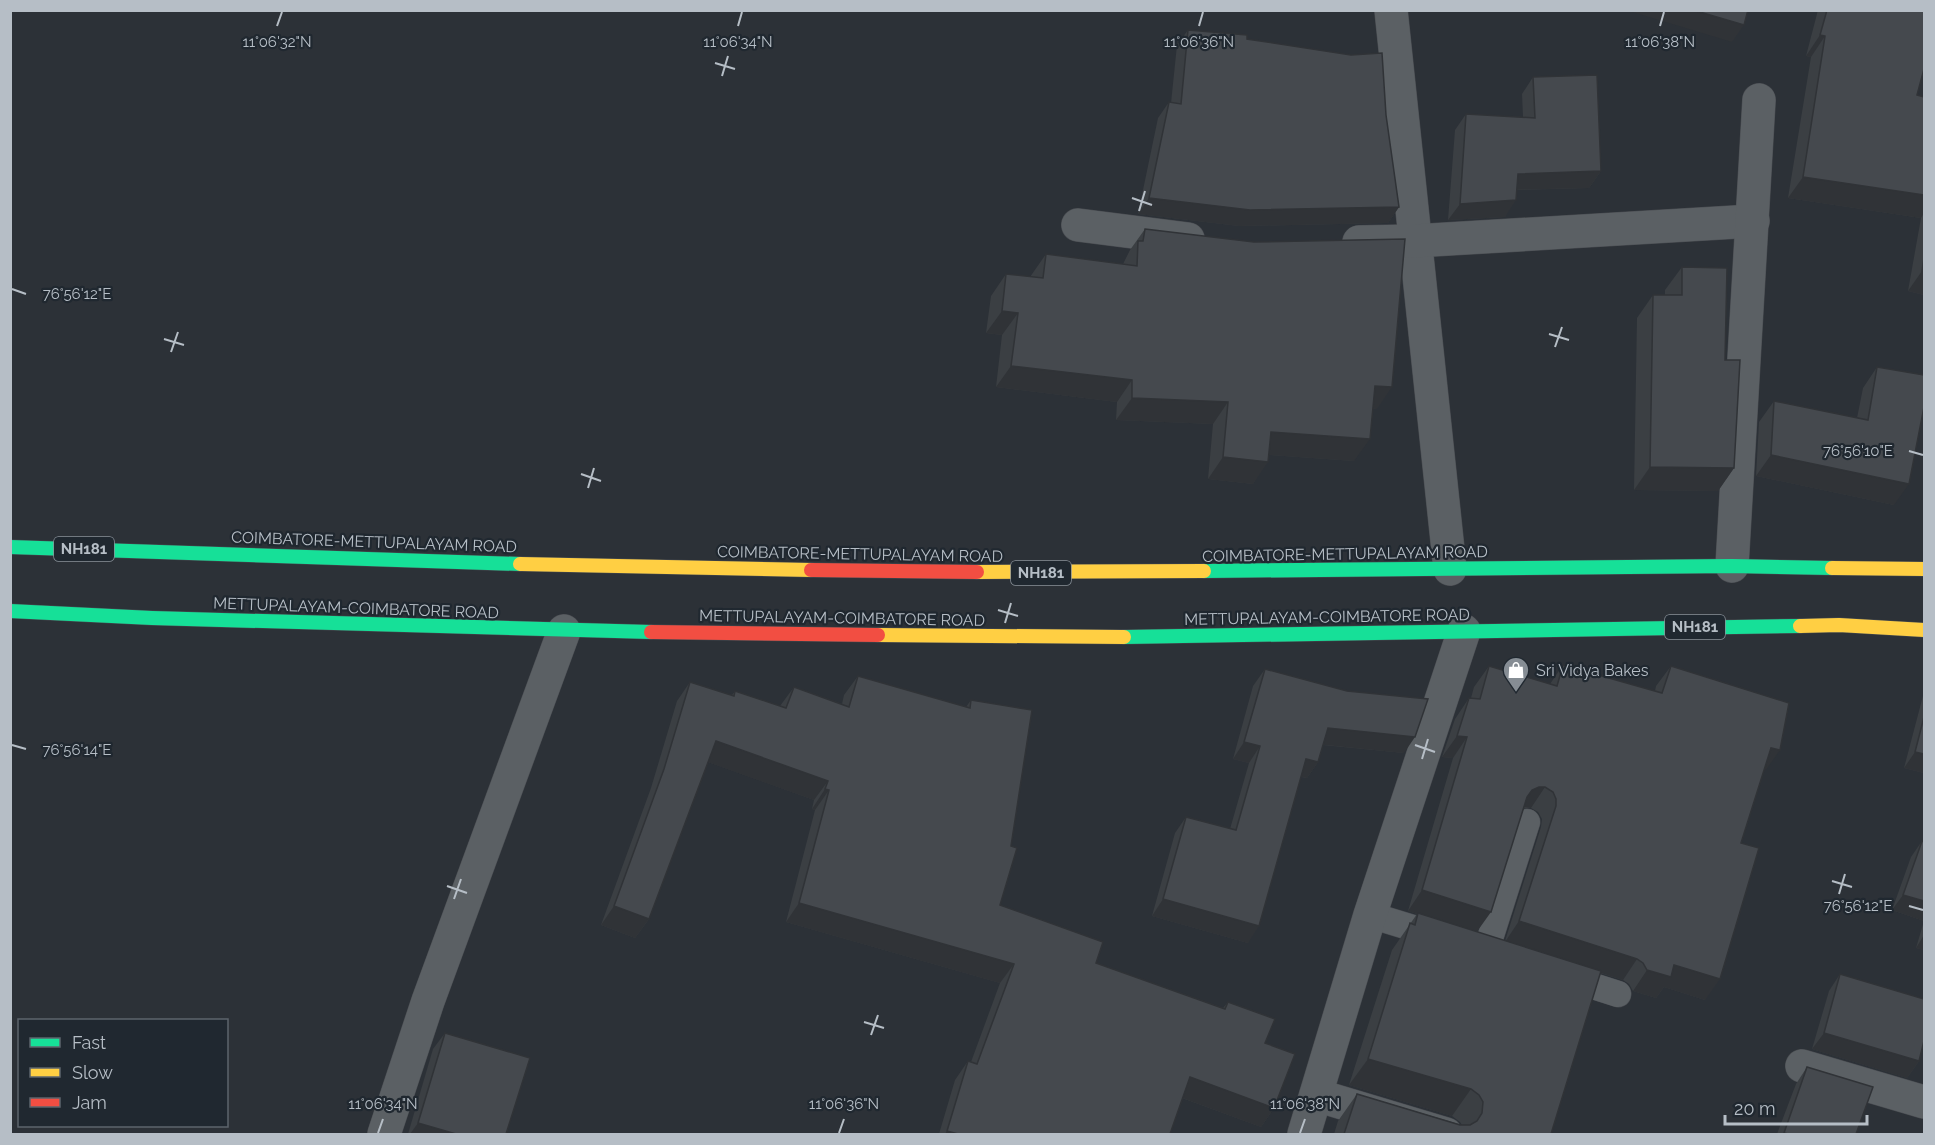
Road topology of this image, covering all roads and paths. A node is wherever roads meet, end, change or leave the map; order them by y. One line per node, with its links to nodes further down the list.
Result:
1 (1391, 10): 5 (street)
2 (1760, 100): 3 (street)
3 (1753, 221): 5 (street); 9 (street)
4 (1078, 225): 6 (street)
5 (1414, 241): 7 (street); 10 (street)
6 (1215, 242)
7 (1332, 243)
8 (10, 547): 10 (highway, COIMBATORE-METTUPALAYAM ROAD / NH181)
9 (1732, 566): 10 (highway, COIMBATORE-METTUPALAYAM ROAD / NH181); 11 (highway, COIMBATORE-METTUPALAYAM ROAD / NH181)
10 (1450, 569)
11 (1924, 569)
12 (10, 611): 14 (highway, METTUPALAYAM-COIMBATORE ROAD / NH181)
13 (1924, 630): 15 (highway, METTUPALAYAM-COIMBATORE ROAD / NH181)
14 (564, 631): 15 (highway, METTUPALAYAM-COIMBATORE ROAD / NH181); 23 (street)
15 (1464, 631): 17 (street)
16 (1527, 822): 17 (lane)
17 (1371, 915): 21 (street)
18 (1541, 969): 19 (lane)
19 (1618, 994)
20 (1802, 1066): 22 (street)
21 (1316, 1095): 24 (street); 25 (street)
22 (1924, 1102)
23 (384, 1134)
24 (1304, 1134)
25 (1446, 1134)

